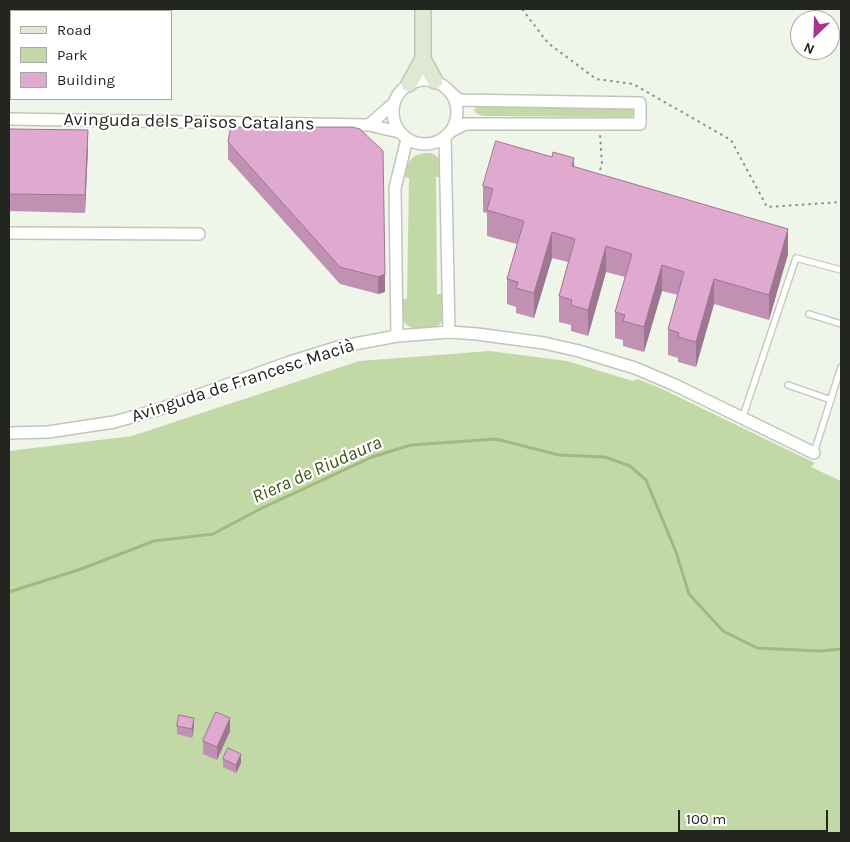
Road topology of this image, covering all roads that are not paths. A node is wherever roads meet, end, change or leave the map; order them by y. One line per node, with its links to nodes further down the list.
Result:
1 (423, 9): 2 (street)
2 (423, 59): 3 (street); 4 (street)
3 (435, 82): 4 (street); 5 (street)
4 (409, 84): 6 (street)
5 (449, 91): 9 (street); 9 (street)
6 (393, 104): 8 (street); 10 (street)
7 (9, 119): 8 (street, Avinguda dels Països Catalans)
8 (369, 125): 10 (street, Avinguda dels Països Catalans)
9 (448, 135): 10 (street); 16 (street)
10 (403, 136): 17 (street)
11 (9, 233): 12 (street)
12 (199, 234)
13 (841, 270): 21 (lane)
14 (809, 314): 15 (lane)
15 (841, 324)
16 (449, 332): 17 (street, Avinguda de Francesc Macià); 21 (street, Avinguda de Francesc Macià)
17 (397, 336): 22 (street, Avinguda de Francesc Macià)
18 (841, 367): 20 (lane)
19 (788, 385): 20 (lane)
20 (831, 400): 23 (lane)
21 (742, 418): 23 (street, Avinguda de Francesc Macià)
22 (9, 433)
23 (814, 453)

